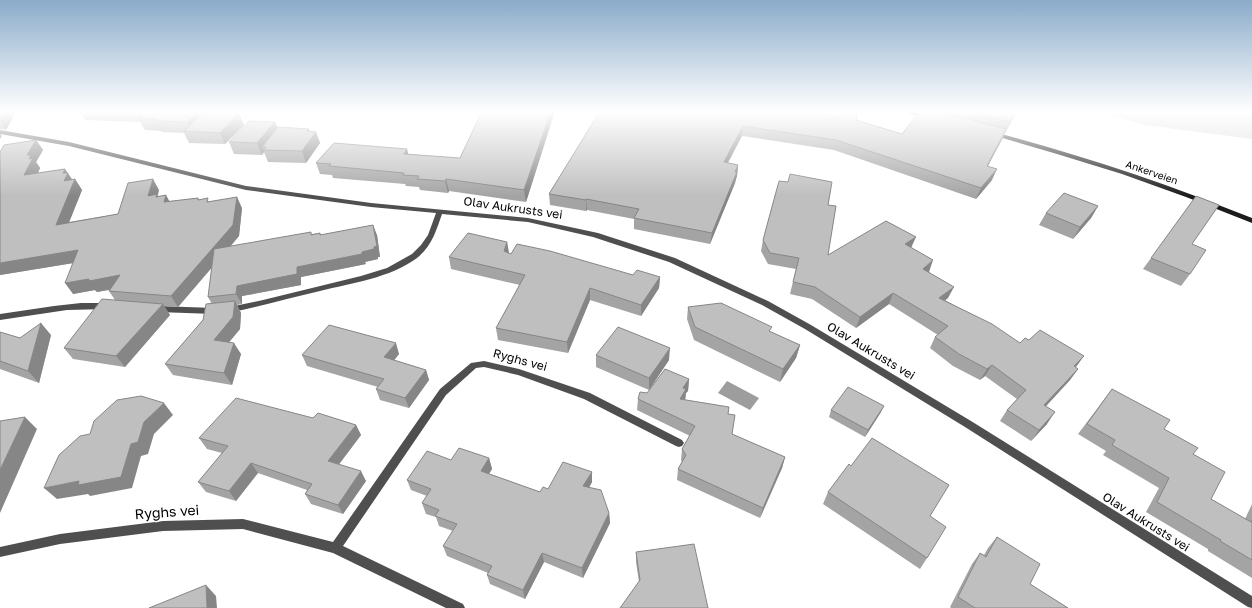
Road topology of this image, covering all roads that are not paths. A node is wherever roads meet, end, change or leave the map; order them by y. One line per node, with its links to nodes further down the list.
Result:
1 (42, 139): 3 (street, Olav Aukrusts vei)
2 (1013, 139): 4 (main road, Ankerveien)
3 (440, 211): 6 (street); 11 (street, Olav Aukrusts vei)
4 (1252, 221)
5 (114, 306): 7 (street)
6 (150, 309)
7 (0, 317)
8 (679, 443): 9 (street, Ryghs vei)
9 (335, 548): 10 (street, Ryghs vei); 12 (street, Ryghs vei)
10 (0, 552)
11 (1252, 603)
12 (458, 608)

